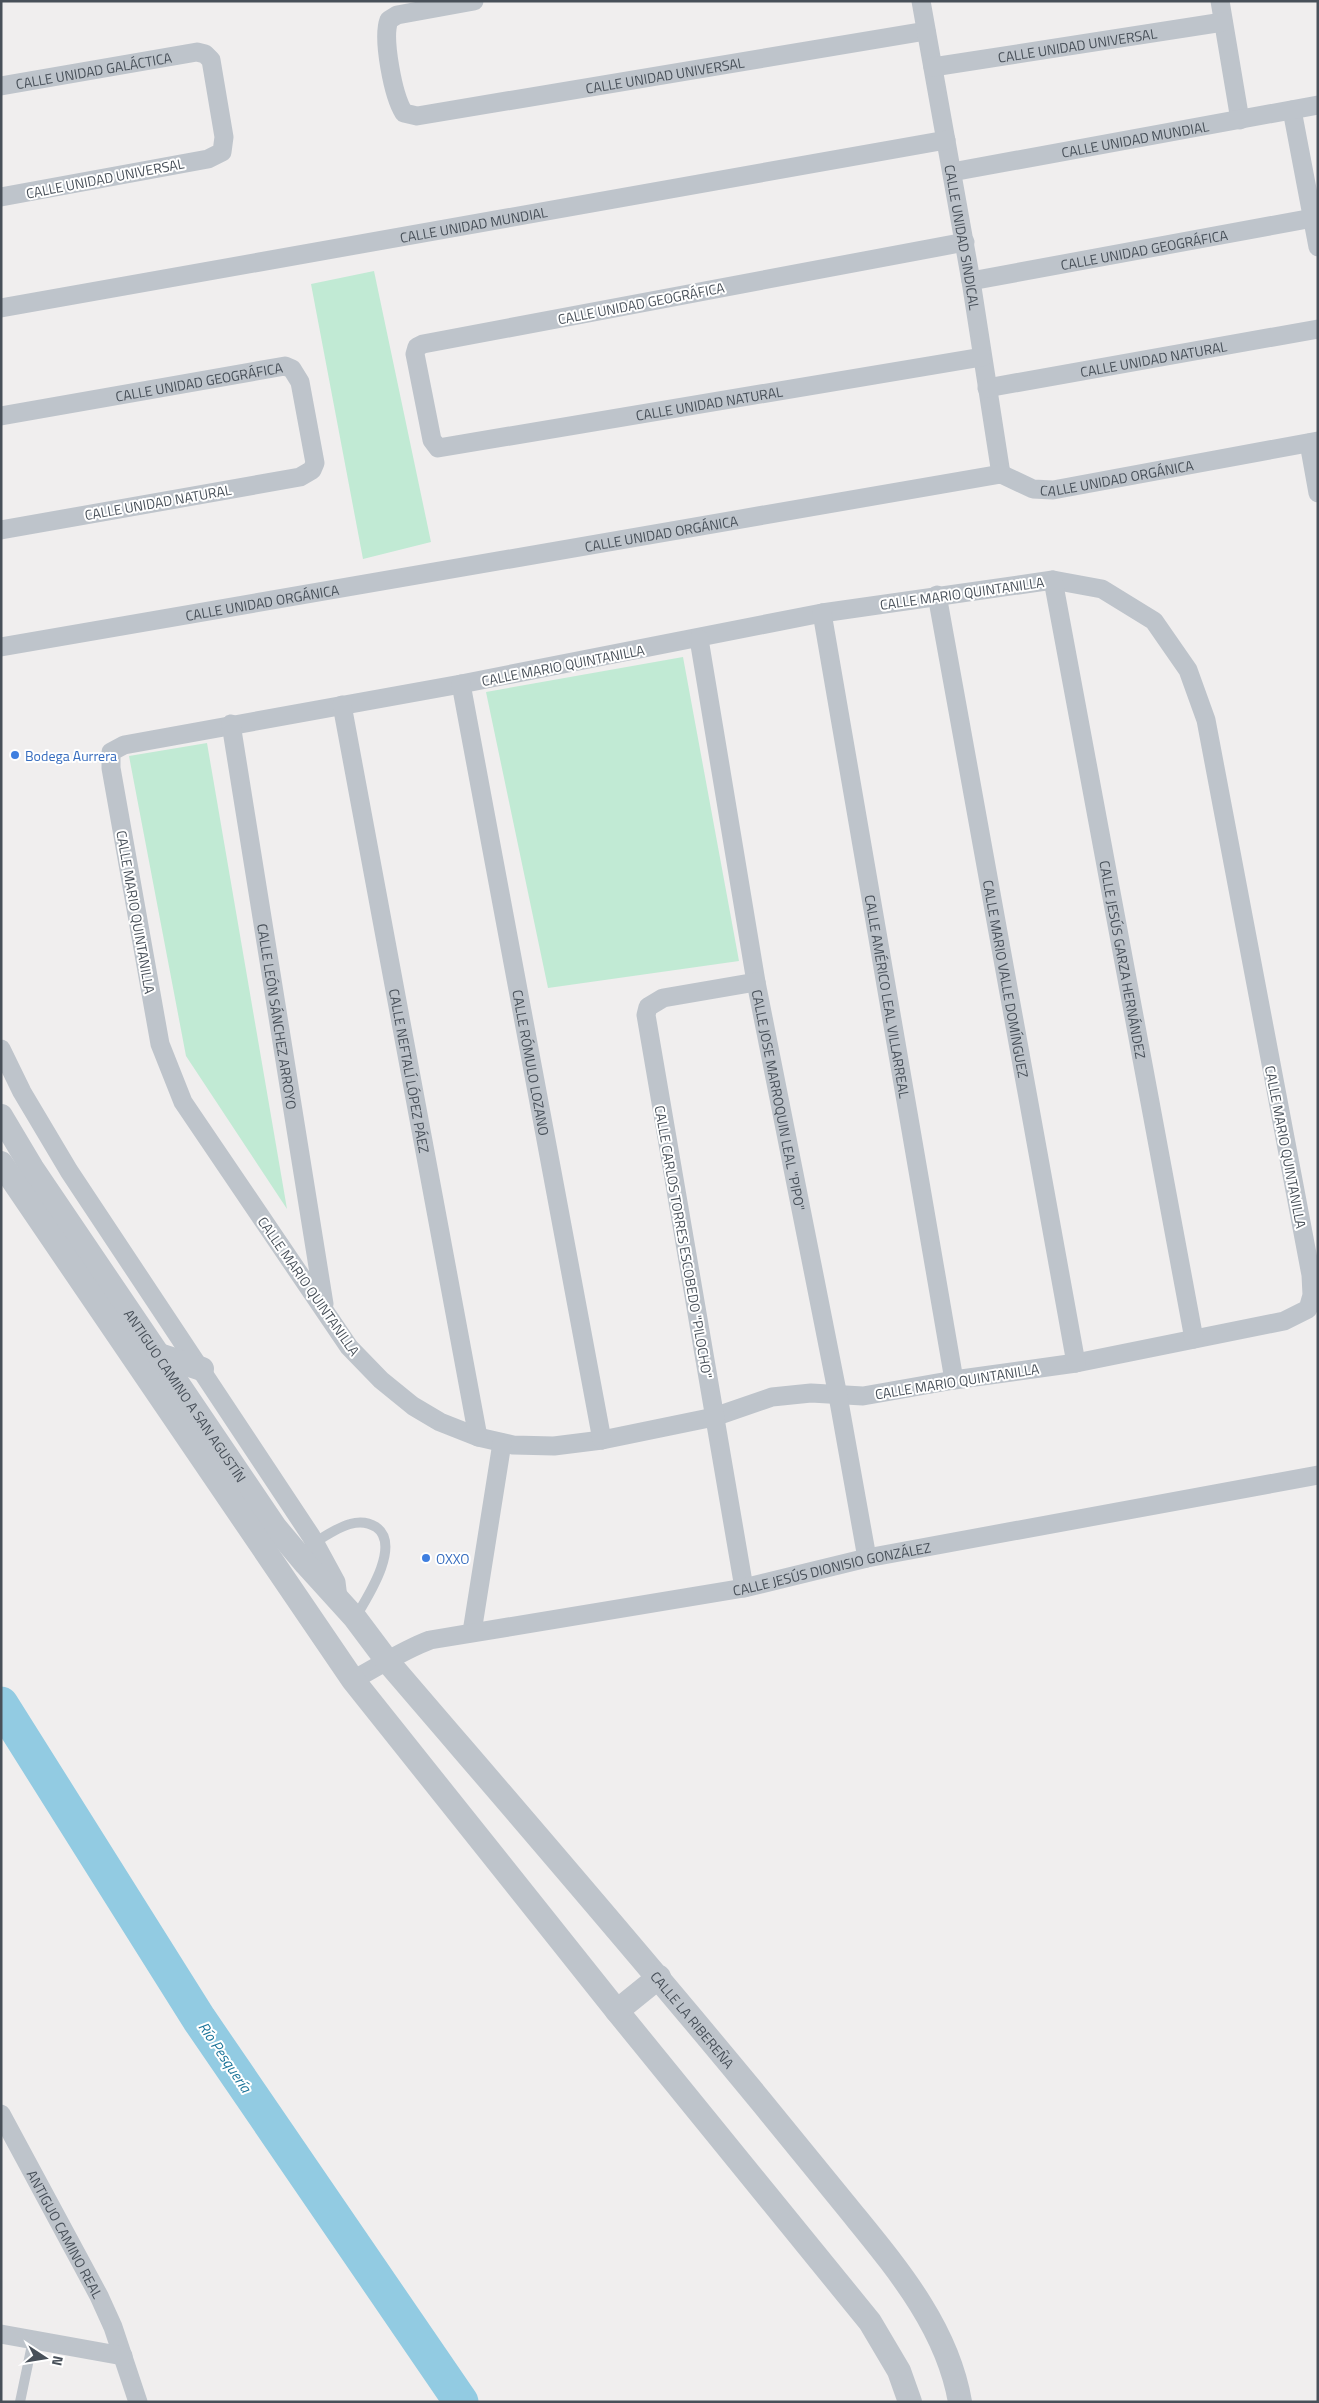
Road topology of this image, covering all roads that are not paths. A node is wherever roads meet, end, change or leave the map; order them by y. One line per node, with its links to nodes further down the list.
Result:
1 (474, 1): 5 (street, CALLE UNIDAD UNIVERSAL)
2 (921, 1): 5 (street, CALLE UNIDAD SINDICAL)
3 (1220, 1): 4 (street)
4 (1223, 22): 6 (street, CALLE UNIDAD UNIVERSAL); 10 (street)
5 (926, 31): 6 (street, CALLE UNIDAD SINDICAL)
6 (933, 67): 11 (street, CALLE UNIDAD SINDICAL)
7 (1, 86): 12 (street, CALLE UNIDAD GALÁCTICA)
8 (1318, 105): 9 (street, CALLE UNIDAD MUNDIAL)
9 (1292, 110): 10 (street, CALLE UNIDAD MUNDIAL); 15 (street)
10 (1240, 120): 13 (street, CALLE UNIDAD MUNDIAL)
11 (946, 140): 13 (street, CALLE UNIDAD SINDICAL); 19 (street, CALLE UNIDAD MUNDIAL)
12 (208, 159): 14 (street, CALLE UNIDAD UNIVERSAL)
13 (952, 172): 16 (street, CALLE UNIDAD SINDICAL)
14 (1, 197)
15 (1315, 218): 17 (street); 18 (street, CALLE UNIDAD GEOGRÁFICA)
16 (965, 242): 18 (street, CALLE UNIDAD SINDICAL); 25 (street, CALLE UNIDAD GEOGRÁFICA)
17 (1318, 247)
18 (972, 281): 21 (street, CALLE UNIDAD SINDICAL)
19 (1, 308)
20 (1318, 329): 22 (street, CALLE UNIDAD NATURAL)
21 (982, 357): 22 (street, CALLE UNIDAD SINDICAL); 25 (street, CALLE UNIDAD NATURAL)
22 (987, 388): 27 (street, CALLE UNIDAD SINDICAL)
23 (1, 416): 26 (street, CALLE UNIDAD GEOGRÁFICA)
24 (1313, 442): 27 (street, CALLE UNIDAD ORGÁNICA); 28 (street)
25 (435, 446)
26 (312, 470): 29 (street, CALLE UNIDAD NATURAL)
27 (1001, 474): 34 (street, CALLE UNIDAD ORGÁNICA)
28 (1317, 486)
29 (1, 530)
30 (1053, 580): 31 (street, CALLE MARIO QUINTANILLA); 43 (street, CALLE JESÚS GARZA HERNÁNDEZ); 43 (street, CALLE MARIO QUINTANILLA)
31 (937, 595): 32 (street, CALLE MARIO QUINTANILLA); 45 (street, CALLE MARIO VALLE DOMÍNGUEZ)
32 (822, 613): 33 (street, CALLE MARIO QUINTANILLA); 47 (street, CALLE AMÉRICO LEAL VILLARREAL)
33 (699, 639): 35 (street, CALLE MARIO QUINTANILLA); 38 (street, CALLE JOSE MARROQUIN LEAL "PIPO")
34 (1, 647)
35 (461, 684): 36 (street, CALLE MARIO QUINTANILLA); 51 (street, CALLE RÓMULO LOZANO)
36 (342, 705): 37 (street, CALLE MARIO QUINTANILLA); 50 (street, CALLE NEFTALÍ LÓPEZ PÁEZ)
37 (231, 724): 42 (street, CALLE LEÓN SÁNCHEZ ARROYO); 42 (street, CALLE MARIO QUINTANILLA)
38 (756, 982): 48 (street, CALLE JOSE MARROQUIN LEAL "PIPO"); 49 (street, CALLE CARLOS TORRES ESCOBEDO "PILOCHO")
39 (1, 1049): 46 (street)
40 (1, 1116): 44 (street, ANTIGUO CAMINO A SAN AGUSTÍN)
41 (1, 1163): 60 (street, ANTIGUO CAMINO A SAN AGUSTÍN)
42 (324, 1308): 50 (street, CALLE MARIO QUINTANILLA)
43 (1194, 1340): 45 (street, CALLE MARIO QUINTANILLA)
44 (159, 1355): 46 (street); 54 (street, ANTIGUO CAMINO A SAN AGUSTÍN)
45 (1076, 1362): 47 (street, CALLE MARIO QUINTANILLA)
46 (202, 1369): 54 (street)
47 (954, 1380): 48 (street, CALLE MARIO QUINTANILLA)
48 (838, 1396): 49 (street, CALLE MARIO QUINTANILLA); 55 (street, CALLE JOSE MARROQUIN LEAL "PIPO")
49 (714, 1417): 51 (street, CALLE MARIO QUINTANILLA); 56 (street, CALLE CARLOS TORRES ESCOBEDO "PILOCHO")
50 (478, 1436): 52 (street, CALLE MARIO QUINTANILLA)
51 (602, 1440): 52 (street, CALLE MARIO QUINTANILLA)
52 (502, 1442): 58 (street)
53 (1318, 1475): 55 (street, CALLE JESÚS DIONISIO GONZÁLEZ)
54 (305, 1547): 57 (street, ANTIGUO CAMINO A SAN AGUSTÍN); 57 (lane)
55 (867, 1558): 56 (street, CALLE JESÚS DIONISIO GONZÁLEZ)
56 (744, 1588): 58 (street, CALLE JESÚS DIONISIO GONZÁLEZ)
57 (356, 1618): 59 (street, ANTIGUO CAMINO A SAN AGUSTÍN)
58 (472, 1632): 59 (street, CALLE JESÚS DIONISIO GONZÁLEZ)
59 (388, 1662): 60 (street, CALLE JESÚS DIONISIO GONZÁLEZ); 61 (street, CALLE LA RIBEREÑA)
60 (353, 1680): 62 (street)
61 (659, 1977): 62 (street); 70 (street, CALLE LA RIBEREÑA)
62 (617, 2011): 69 (street)
63 (1, 2114): 66 (street, ANTIGUO CAMINO REAL)
64 (1, 2334): 65 (street)
65 (33, 2340): 66 (street); 67 (lane)
66 (123, 2356): 68 (street, ANTIGUO CAMINO REAL)
67 (20, 2402)
68 (138, 2402)
69 (910, 2402)
70 (960, 2402)

